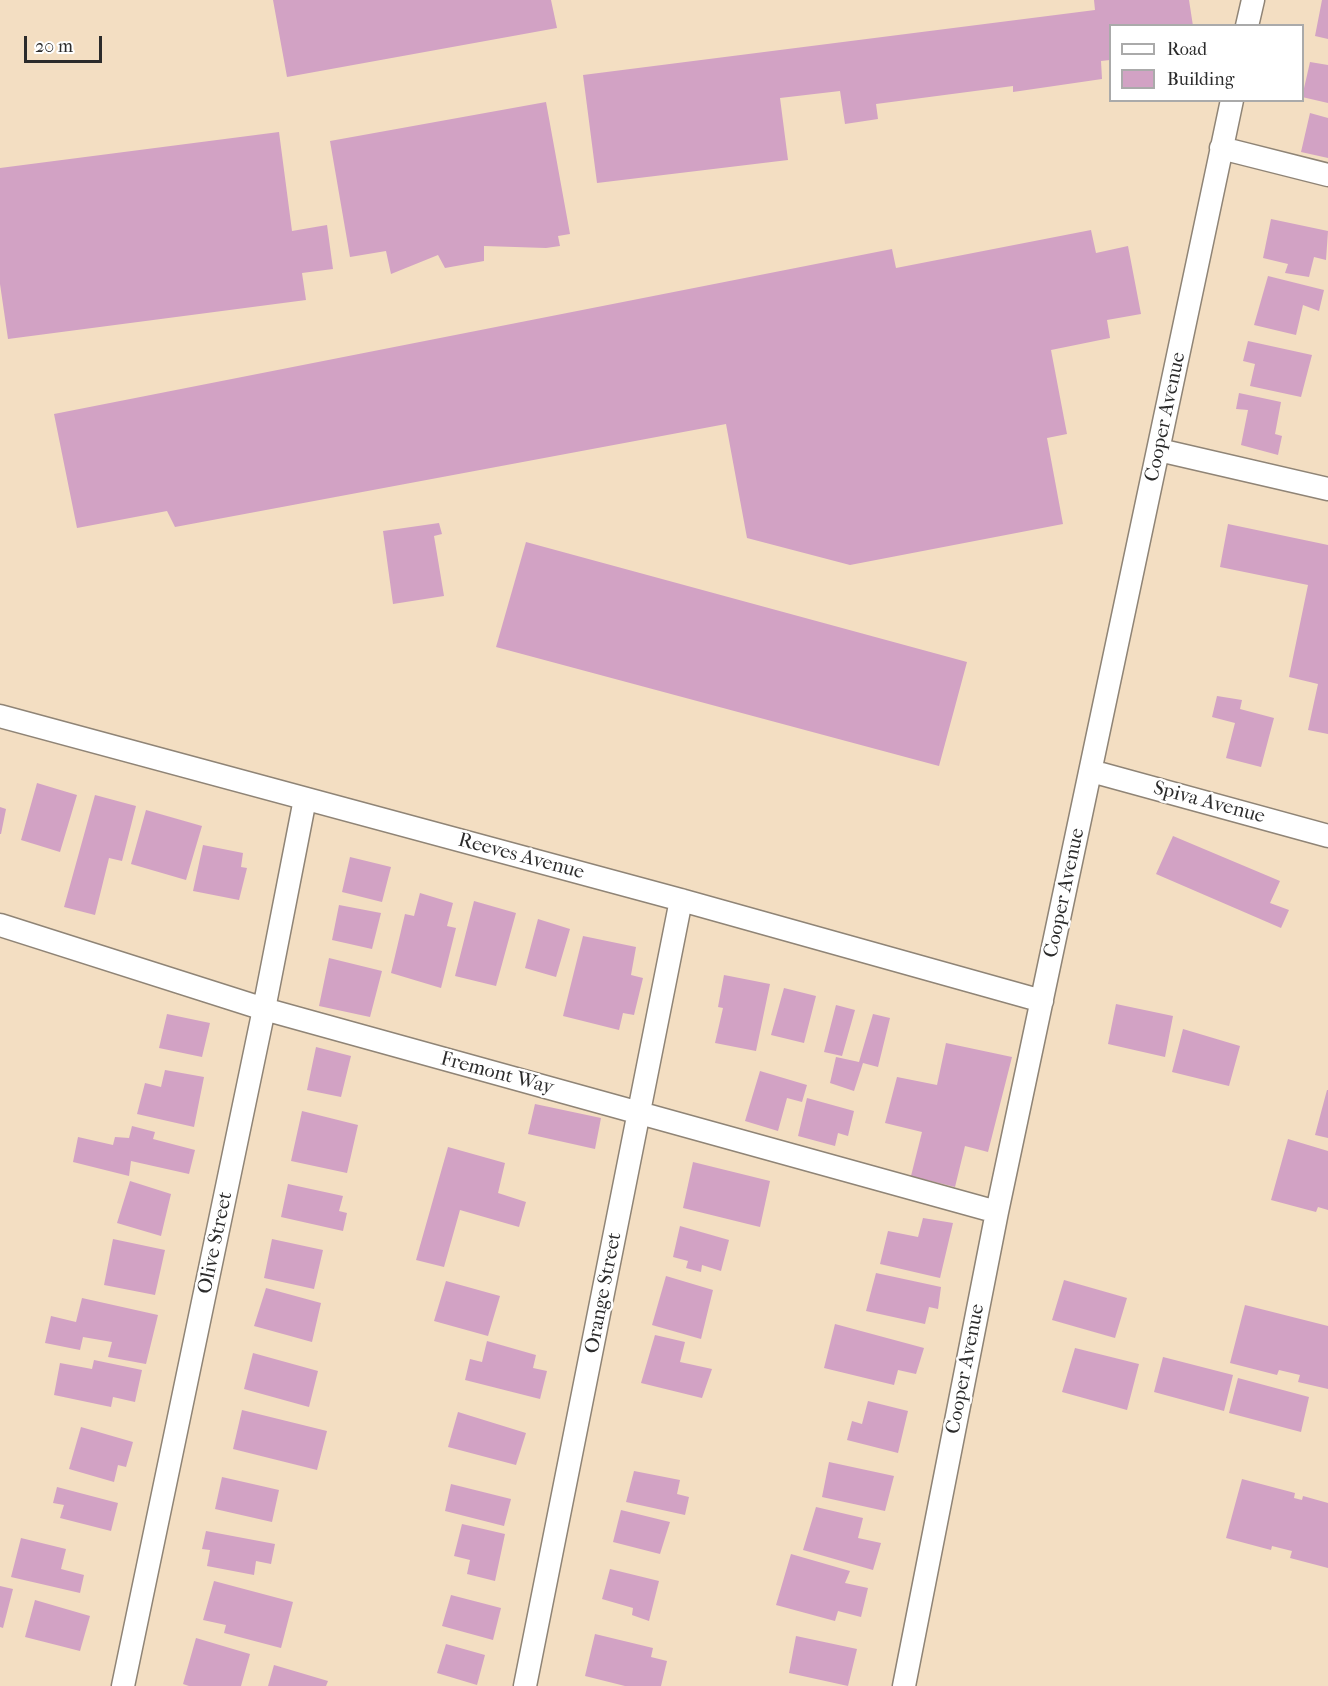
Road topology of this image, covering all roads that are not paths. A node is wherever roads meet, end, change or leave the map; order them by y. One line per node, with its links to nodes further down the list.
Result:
1 (1253, 0): 2 (street)
2 (1247, 24)
3 (1232, 102): 4 (street, Cooper Avenue)
4 (1221, 148): 5 (street); 6 (street, Cooper Avenue)
5 (1328, 174)
6 (1159, 450): 7 (street); 9 (street, Cooper Avenue)
7 (1328, 489)
8 (0, 716): 10 (street, Reeves Avenue)
9 (1091, 771): 11 (street, Spiva Avenue); 14 (street, Cooper Avenue)
10 (305, 800): 12 (street, Reeves Avenue); 15 (street, Olive Street)
11 (1328, 836)
12 (681, 900): 14 (street, Reeves Avenue); 16 (street, Orange Street)
13 (0, 925): 15 (street, Fremont Way)
14 (1042, 1001): 17 (street, Cooper Avenue)
15 (264, 1009): 16 (street, Fremont Way); 18 (street, Olive Street)
16 (640, 1113): 17 (street, Fremont Way); 19 (street, Orange Street)
17 (998, 1212): 20 (street, Cooper Avenue)
18 (123, 1686)
19 (525, 1686)
20 (904, 1686)

